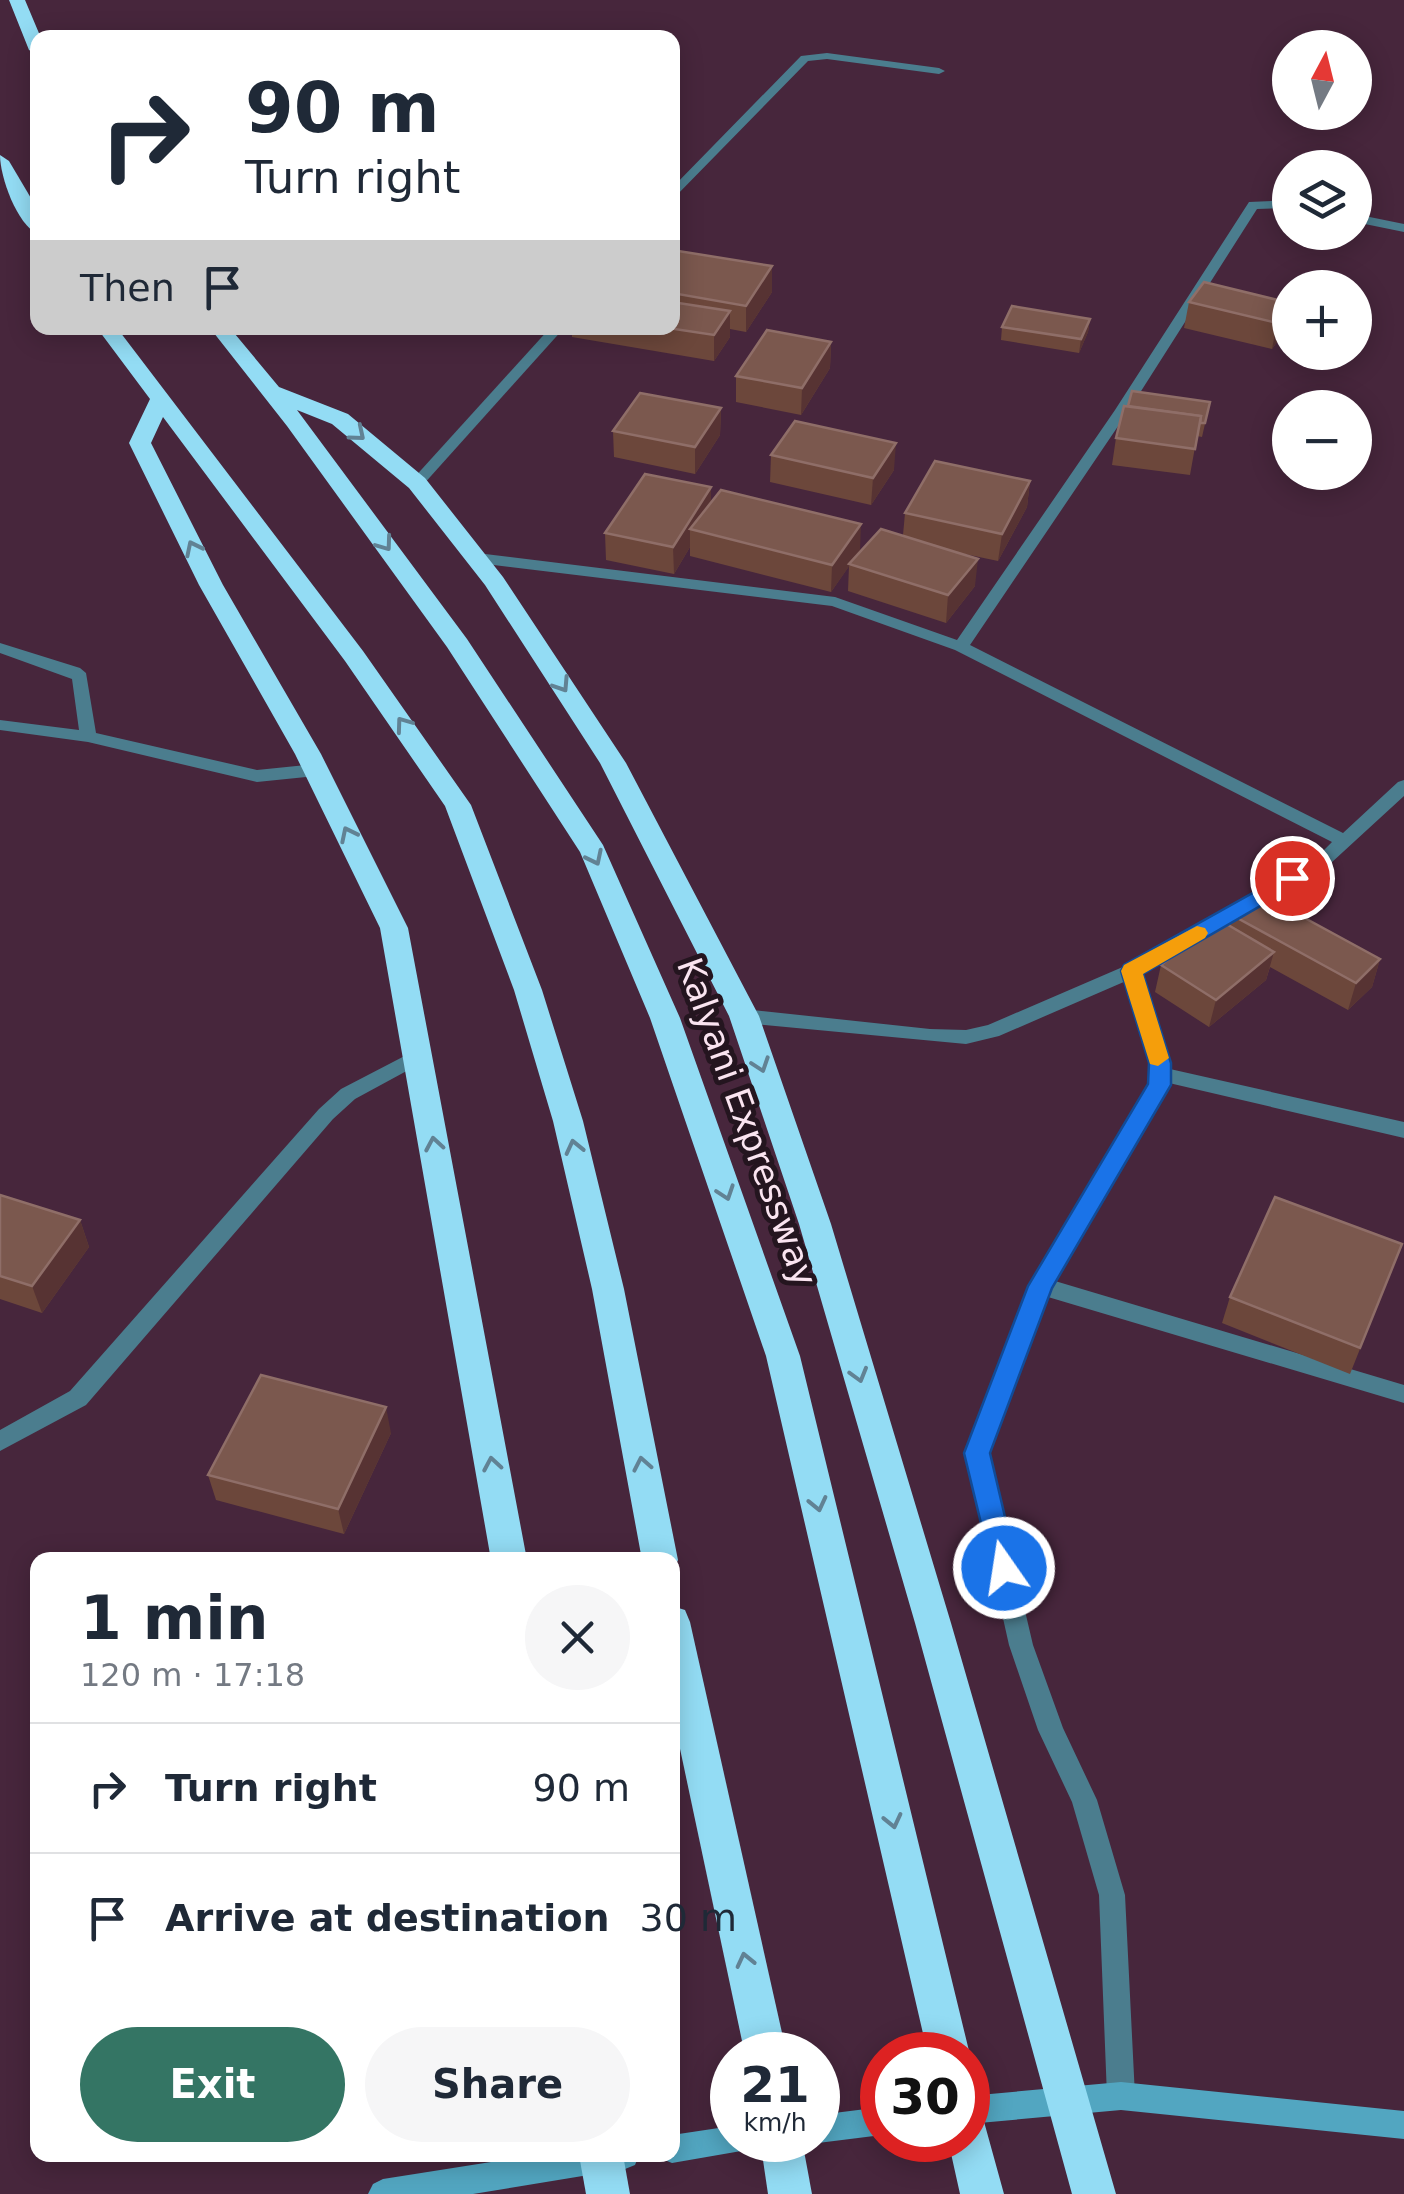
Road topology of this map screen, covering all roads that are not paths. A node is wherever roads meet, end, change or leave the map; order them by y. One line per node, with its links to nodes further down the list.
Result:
1 (18, 0): 2 (highway)
2 (30, 30)
3 (938, 71): 5 (street)
4 (0, 161): 7 (highway)
5 (680, 188)
6 (1272, 204): 18 (street)
7 (30, 214)
8 (1372, 221): 9 (street)
9 (1404, 228)
10 (113, 335): 14 (highway)
11 (226, 335): 13 (highway, Kalyani Expressway)
12 (551, 335): 15 (street)
13 (272, 392): 15 (highway, one-way to 15); 36 (highway, Kalyani Expressway, one-way to 36)
14 (161, 398): 21 (highway, one-way to 14); 33 (highway, one-way to 14)
15 (418, 483): 16 (highway)
16 (476, 558): 18 (street); 25 (highway, one-way to 25)
17 (0, 648): 20 (street)
18 (961, 648): 23 (street)
19 (0, 724): 20 (street)
20 (88, 737): 21 (street)
21 (316, 770): 26 (highway, one-way to 21)
22 (1404, 786): 23 (street)
23 (1347, 842): 24 (street)
24 (1132, 971): 25 (street); 27 (street)
25 (744, 1016): 38 (highway, one-way to 38)
26 (418, 1056): 31 (street); 32 (highway, one-way to 26)
27 (1160, 1074): 28 (street); 29 (street)
28 (1404, 1130)
29 (1041, 1286): 30 (street); 37 (street)
30 (1404, 1394)
31 (0, 1441)
32 (508, 1552)
33 (658, 1552)
34 (680, 1659): 35 (highway, one-way to 34)
35 (761, 2032)
36 (944, 2032)
37 (1120, 2096): 38 (street); 40 (street)
38 (1069, 2098): 39 (street); 49 (highway)
39 (990, 2107)
40 (1404, 2125)
41 (710, 2144): 42 (street)
42 (680, 2148)
43 (784, 2162): 47 (highway)
44 (975, 2162): 48 (highway)
45 (609, 2166): 46 (street)
46 (382, 2194)
47 (790, 2194)
48 (982, 2194)
49 (1094, 2194)

